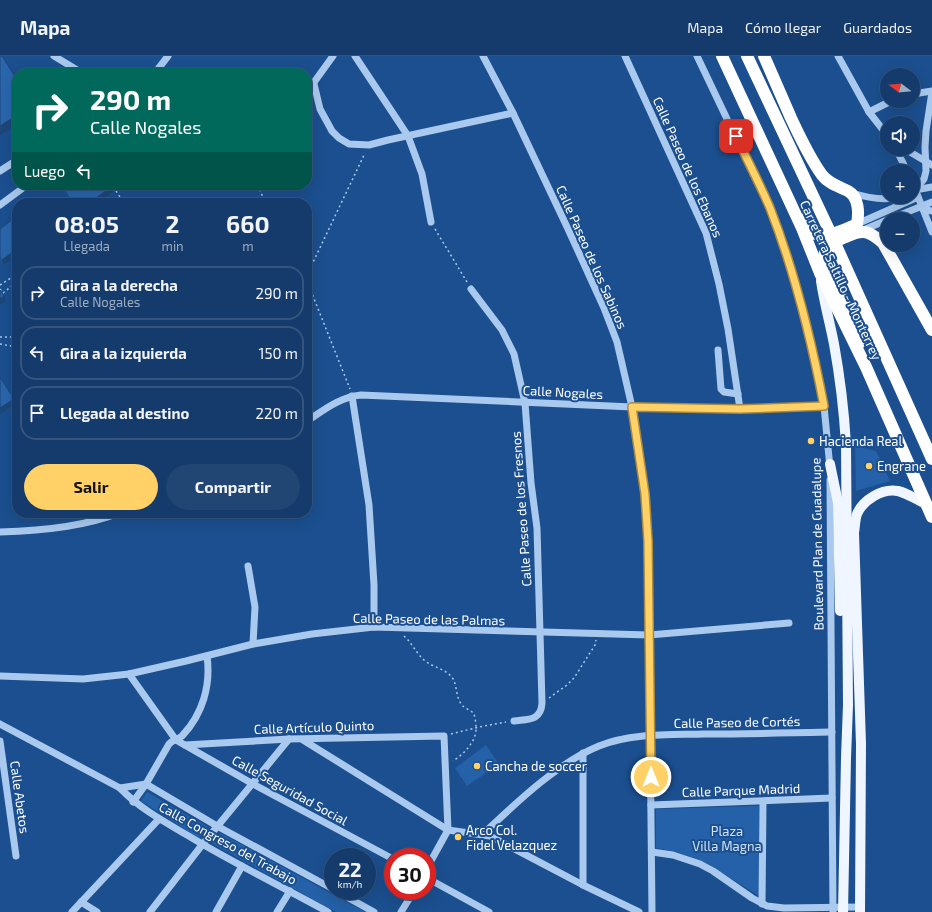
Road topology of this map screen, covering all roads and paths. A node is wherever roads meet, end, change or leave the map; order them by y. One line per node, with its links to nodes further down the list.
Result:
1 (54, 56): 13 (street)
2 (168, 56): 14 (street)
3 (333, 56): 15 (street)
4 (355, 56): 24 (street)
5 (483, 56): 21 (street, Calle Paseo de los Sabinos)
6 (625, 56): 65 (street, Calle Paseo de los Ebanos)
7 (697, 56): 68 (street, Boulevard Plan de Guadalupe)
8 (722, 56): 51 (highway, Carretera Saltillo - Monterrey)
9 (727, 56): 48 (highway)
10 (747, 56): 72 (highway, Carretera Saltillo - Monterrey, bridge)
11 (764, 56): 36 (highway)
12 (838, 56): 22 (street)
13 (74, 68)
14 (158, 68)
15 (314, 84): 16 (street); 25 (street)
16 (312, 86)
17 (932, 92): 18 (street); 19 (street)
18 (920, 93)
19 (931, 105): 29 (street)
20 (880, 106): 22 (street)
21 (513, 112): 24 (street); 69 (street, Calle Paseo de los Sabinos)
22 (869, 112): 23 (street)
23 (880, 126)
24 (408, 136): 25 (street); 46 (street)
25 (369, 146): 50 (path)
26 (932, 152): 29 (street)
27 (917, 156): 29 (street)
28 (12, 163): 30 (street)
29 (929, 163): 31 (street)
30 (0, 171)
31 (920, 183)
32 (932, 187): 33 (street)
33 (920, 188)
34 (20, 190): 42 (street)
35 (116, 191): 37 (path)
36 (849, 191): 38 (street); 48 (highway)
37 (120, 198)
38 (880, 198)
39 (931, 200): 43 (street)
40 (920, 201): 43 (street)
41 (905, 204): 48 (street)
42 (0, 205)
43 (923, 208): 44 (street); 45 (street); 49 (street)
44 (932, 211)
45 (911, 212)
46 (431, 222): 56 (path)
47 (880, 222): 48 (street)
48 (859, 228): 58 (highway); 64 (highway)
49 (932, 232)
50 (312, 265)
51 (820, 273): 64 (highway, Carretera Saltillo - Monterrey); 90 (main road)
52 (12, 277): 53 (path)
53 (0, 285)
54 (12, 286): 55 (path)
55 (0, 289)
56 (472, 289): 67 (street, Calle Paseo de los Fresnos)
57 (312, 294): 66 (path)
58 (932, 330)
59 (12, 337): 60 (path)
60 (0, 338)
61 (0, 344): 62 (path)
62 (12, 346)
63 (718, 350): 65 (street)
64 (866, 367): 74 (highway, Carretera Saltillo - Monterrey)
65 (738, 394): 70 (street, Calle Paseo de los Ebanos)
66 (352, 396): 67 (street, Calle Nogales); 71 (street, Calle Nogales); 80 (street)
67 (524, 402): 69 (street, Calle Nogales); 82 (street, Calle Paseo de los Fresnos)
68 (824, 406): 70 (street, Calle Nogales); 73 (street, Boulevard Plan de Guadalupe)
69 (632, 407): 70 (street, Calle Nogales); 84 (street, Calle Paseo de los Sabinos)
70 (740, 409)
71 (312, 418)
72 (932, 459)
73 (830, 464): 90 (main road); 94 (street, Boulevard Plan de Guadalupe)
74 (926, 504): 75 (highway, Carretera Saltillo - Monterrey); 101 (main road)
75 (932, 517)
76 (101, 518): 77 (street)
77 (0, 532)
78 (248, 566): 85 (street)
79 (789, 622): 84 (street, Calle Paseo de las Palmas)
80 (374, 627): 81 (street, Calle Paseo de las Palmas); 85 (street, Calle Paseo de las Palmas)
81 (392, 628): 82 (street, Calle Paseo de las Palmas); 93 (path)
82 (540, 633): 83 (street, Calle Paseo de las Palmas); 89 (street, Calle Paseo de los Fresnos)
83 (597, 634): 84 (street, Calle Paseo de las Palmas); 89 (path)
84 (649, 635): 96 (street, Calle Paseo de los Sabinos)
85 (253, 644): 86 (street, Calle Paseo de las Palmas)
86 (207, 656): 87 (street, Calle Paseo de las Palmas); 98 (street)
87 (129, 674): 88 (street, Calle Paseo de las Palmas); 98 (street)
88 (0, 676)
89 (542, 705): 91 (street)
90 (848, 705): 101 (main road); 131 (main road)
91 (514, 721): 93 (path)
92 (0, 724): 107 (street, Calle Congreso del Trabajo)
93 (476, 728): 95 (path); 104 (path)
94 (832, 732): 96 (street, Calle Paseo de Cortés); 108 (street, Boulevard Plan de Guadalupe)
95 (444, 736): 99 (street, Calle Artículo Quinto); 104 (street)
96 (651, 736): 103 (street, Calle Paseo de Cortés); 111 (street, Calle Paseo de los Sabinos)
97 (289, 739): 99 (street, Calle Artículo Quinto); 102 (street, Calle Artículo Quinto); 106 (street)
98 (176, 740): 102 (street, Calle Seguridad Social); 105 (street)
99 (303, 740): 114 (street)
100 (0, 741): 120 (street, Calle Abetos)
101 (861, 744): 132 (main road)
102 (185, 745): 106 (street, Calle Seguridad Social)
103 (584, 753): 115 (street, Calle Paseo de Cortés); 124 (street)
104 (445, 767): 114 (street)
105 (146, 784): 107 (street); 109 (street); 113 (street, Calle Congreso del Trabajo)
106 (253, 784): 113 (street); 119 (street, Calle Seguridad Social)
107 (120, 788): 109 (street, Calle Congreso del Trabajo)
108 (832, 798): 110 (street, Calle Parque Madrid); 130 (street, Boulevard Plan de Guadalupe)
109 (133, 802): 112 (street, Calle Congreso del Trabajo)
110 (763, 802): 111 (street, Calle Parque Madrid); 129 (street)
111 (651, 805): 118 (street, Calle Paseo de los Sabinos)
112 (159, 819): 116 (street, Calle Congreso del Trabajo); 128 (street)
113 (217, 826): 116 (street); 123 (street, Calle Congreso del Trabajo)
114 (448, 830): 115 (street); 117 (street)
115 (483, 834): 124 (street)
116 (202, 845): 121 (street, Calle Congreso del Trabajo); 135 (street)
117 (436, 852)
118 (652, 852): 129 (street); 143 (street, Calle Paseo de los Sabinos)
119 (384, 854)
120 (16, 856)
121 (242, 866): 125 (street, Calle Congreso del Trabajo); 136 (street)
122 (436, 883): 141 (street)
123 (324, 884)
124 (583, 885): 142 (street)
125 (290, 891): 137 (street); 138 (street, Calle Congreso del Trabajo)
126 (352, 900): 139 (street)
127 (408, 900): 140 (street)
128 (81, 902): 133 (street); 134 (street)
129 (762, 904): 130 (street)
130 (832, 910): 131 (street)
131 (843, 910): 132 (street)
132 (860, 910)
133 (72, 912)
134 (97, 912)
135 (150, 912)
136 (216, 912)
137 (277, 912)
138 (328, 912)
139 (374, 912)
140 (401, 912)
141 (489, 912)
142 (639, 912)
143 (652, 912)

